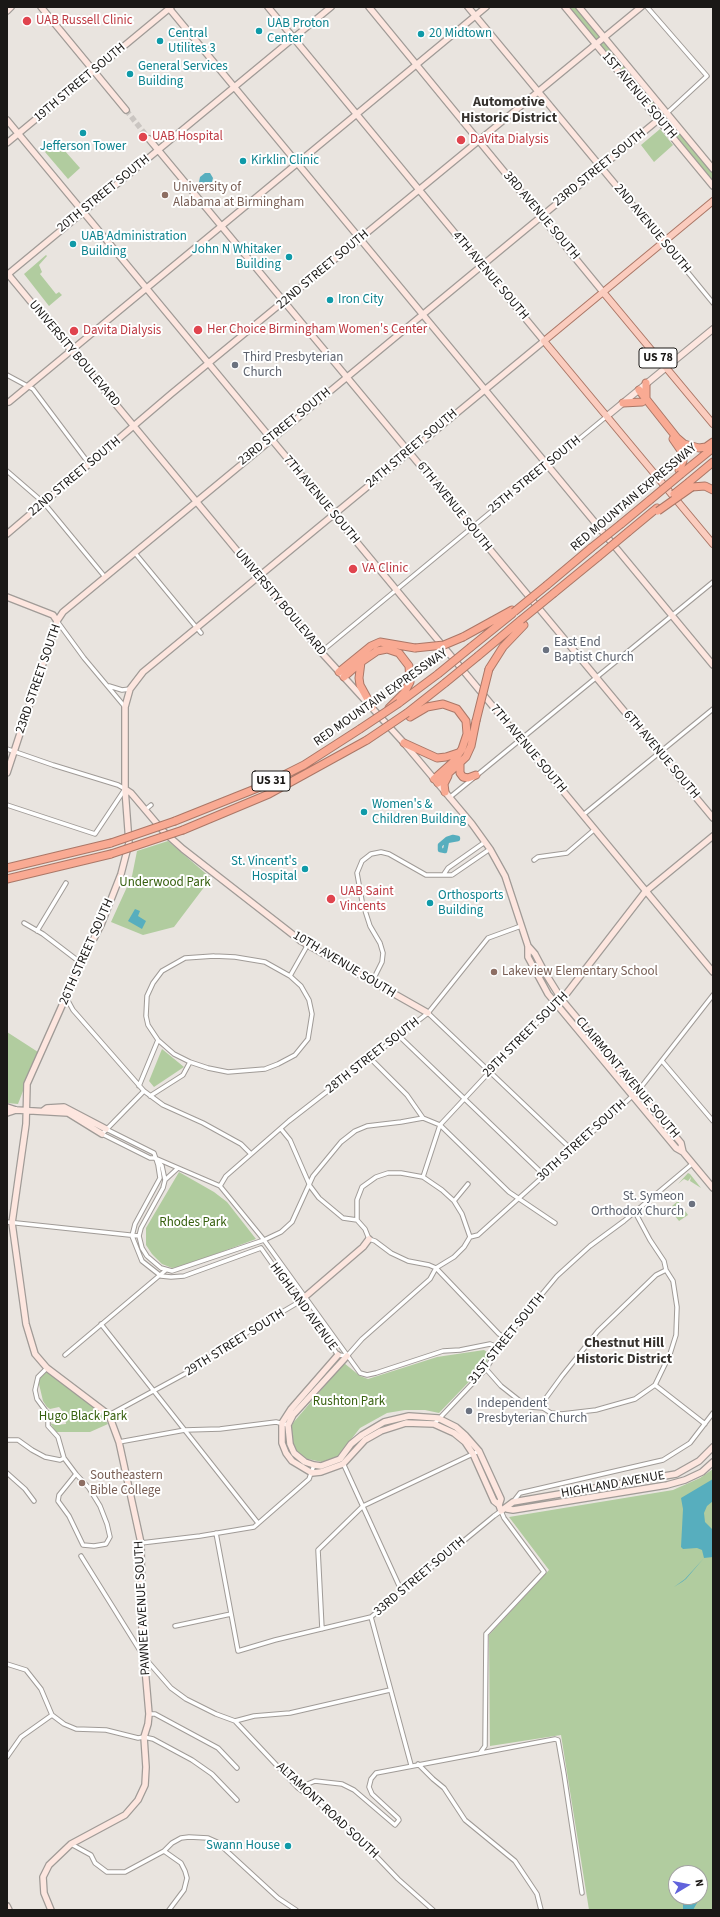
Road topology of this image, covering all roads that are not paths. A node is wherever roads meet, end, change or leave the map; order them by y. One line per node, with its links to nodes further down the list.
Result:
1 (11, 7): 13 (street)
2 (41, 7): 21 (street)
3 (268, 7): 18 (street, 4TH AVENUE SOUTH)
4 (331, 7): 18 (street, 20TH STREET SOUTH)
5 (369, 7): 20 (street, 3RD AVENUE SOUTH)
6 (468, 7): 14 (street, 2ND AVENUE SOUTH)
7 (486, 7): 14 (street)
8 (564, 7): 16 (street, 1ST AVENUE SOUTH)
9 (579, 7): 15 (street, 1ST AVENUE SOUTH)
10 (641, 7): 17 (street, 22ND STREET SOUTH)
11 (647, 7): 25 (street)
12 (170, 8): 21 (street, 19TH STREET SOUTH); 22 (street)
13 (7, 11)
14 (476, 16): 20 (street); 23 (street, 2ND AVENUE SOUTH)
15 (595, 26): 16 (street); 17 (street, 1ST AVENUE SOUTH)
16 (586, 32): 19 (street, 1ST AVENUE SOUTH)
17 (604, 37): 19 (street, 22ND STREET SOUTH); 25 (street, 1ST AVENUE SOUTH)
18 (293, 38): 22 (street, 20TH STREET SOUTH); 26 (street, 4TH AVENUE SOUTH)
19 (596, 44): 23 (street, 22ND STREET SOUTH); 28 (street, 1ST AVENUE SOUTH)
20 (417, 65): 26 (street); 31 (street, 3RD AVENUE SOUTH)
21 (94, 72): 24 (street); 29 (street, 19TH STREET SOUTH)
22 (234, 87): 33 (street, 20TH STREET SOUTH); 34 (street)
23 (538, 91): 31 (street, 22ND STREET SOUTH); 35 (street, 2ND AVENUE SOUTH)
24 (126, 110)
25 (667, 113): 36 (street, 1ST AVENUE SOUTH)
26 (357, 115): 34 (street); 38 (street, 4TH AVENUE SOUTH)
27 (7, 120): 29 (street, 7TH AVENUE SOUTH)
28 (658, 120): 35 (street, 23RD STREET SOUTH); 37 (street, 1ST AVENUE SOUTH)
29 (18, 134): 32 (street, 19TH STREET SOUTH); 40 (street, 7TH AVENUE SOUTH)
30 (150, 139): 33 (street, 6TH AVENUE SOUTH)
31 (479, 141): 38 (street, 22ND STREET SOUTH); 41 (street, 3RD AVENUE SOUTH)
32 (7, 143)
33 (159, 150): 40 (street, 20TH STREET SOUTH); 42 (street, 6TH AVENUE SOUTH)
34 (298, 164): 42 (street); 43 (street)
35 (601, 167): 41 (street, 23RD STREET SOUTH); 44 (street, 2ND AVENUE SOUTH)
36 (713, 169)
37 (713, 186)
38 (419, 190): 43 (street, 22ND STREET SOUTH); 45 (street, 4TH AVENUE SOUTH)
39 (713, 201): 44 (main road, 24TH STREET SOUTH)
40 (83, 212): 46 (street, 20TH STREET SOUTH); 47 (street, 7TH AVENUE SOUTH)
41 (541, 216): 45 (street, 23RD STREET SOUTH); 48 (street, 3RD AVENUE SOUTH)
42 (222, 226): 47 (street); 49 (street, 6TH AVENUE SOUTH)
43 (360, 239): 49 (street, 22ND STREET SOUTH); 51 (street)
44 (663, 242): 48 (main road, 24TH STREET SOUTH); 50 (street, 2ND AVENUE SOUTH)
45 (481, 265): 51 (street, 23RD STREET SOUTH); 53 (street, 4TH AVENUE SOUTH)
46 (7, 274): 54 (street, UNIVERSITY BOULEVARD)
47 (146, 289): 54 (street); 55 (street, 7TH AVENUE SOUTH)
48 (603, 292): 53 (main road, 24TH STREET SOUTH); 56 (main road, 3RD AVENUE SOUTH / US 78)
49 (284, 302): 55 (street, 22ND STREET SOUTH); 58 (street, 6TH AVENUE SOUTH)
50 (713, 303)
51 (423, 315): 58 (street, 23RD STREET SOUTH); 61 (street)
52 (713, 329): 56 (street, 25TH STREET SOUTH)
53 (544, 341): 61 (street, 24TH STREET SOUTH); 66 (main road, 4TH AVENUE SOUTH)
54 (72, 350): 60 (street); 68 (street, UNIVERSITY BOULEVARD)
55 (208, 364): 68 (street, 22ND STREET SOUTH); 69 (street, 7TH AVENUE SOUTH)
56 (666, 367): 59 (street, 25TH STREET SOUTH); 67 (main road, 3RD AVENUE SOUTH / US 78)
57 (7, 375): 60 (street)
58 (347, 377): 69 (street, 23RD STREET SOUTH); 72 (street, 6TH AVENUE SOUTH)
59 (646, 383): 62 (street, 25TH STREET SOUTH); 63 (highway)
60 (29, 386): 64 (street); 74 (street)
61 (485, 389): 72 (street, 24TH STREET SOUTH); 75 (street)
62 (637, 391): 63 (highway); 65 (street, 25TH STREET SOUTH)
63 (644, 400): 65 (highway); 71 (highway); 77 (highway)
64 (9, 402)
65 (623, 402): 66 (street, 25TH STREET SOUTH)
66 (607, 416): 75 (street, 25TH STREET SOUTH); 85 (main road, 4TH AVENUE SOUTH)
67 (713, 424)
68 (134, 427): 74 (street, 22ND STREET SOUTH); 80 (street, UNIVERSITY BOULEVARD)
69 (271, 439): 80 (street, 23RD STREET SOUTH); 82 (street, 7TH AVENUE SOUTH)
70 (713, 442): 71 (highway, RED MOUNTAIN EXPRESSWAY)
71 (709, 448): 77 (highway, RED MOUNTAIN EXPRESSWAY)
72 (409, 452): 82 (street, 24TH STREET SOUTH); 83 (street, 6TH AVENUE SOUTH)
73 (713, 462): 78 (highway, RED MOUNTAIN EXPRESSWAY)
74 (90, 465): 81 (street, 22ND STREET SOUTH)
75 (547, 465): 83 (street, 25TH STREET SOUTH); 93 (street)
76 (7, 471): 81 (street)
77 (680, 472): 92 (highway, RED MOUNTAIN EXPRESSWAY, bridge)
78 (690, 484): 79 (highway); 95 (highway, RED MOUNTAIN EXPRESSWAY, bridge)
79 (713, 490)
80 (195, 502): 86 (street, 23RD STREET SOUTH); 87 (street, UNIVERSITY BOULEVARD)
81 (44, 503): 84 (street, 22ND STREET SOUTH); 88 (street)
82 (333, 514): 87 (street, 24TH STREET SOUTH); 90 (street, 7TH AVENUE SOUTH)
83 (470, 527): 90 (street, 25TH STREET SOUTH); 102 (street, 6TH AVENUE SOUTH)
84 (7, 534)
85 (713, 544)
86 (135, 553): 88 (street, 23RD STREET SOUTH); 96 (street)
87 (258, 576): 96 (street, 24TH STREET SOUTH); 98 (street, UNIVERSITY BOULEVARD)
88 (105, 577): 94 (street, 23RD STREET SOUTH)
89 (713, 582): 93 (street)
90 (395, 589): 98 (street, 25TH STREET SOUTH); 110 (street, 7TH AVENUE SOUTH)
91 (7, 597): 94 (street)
92 (513, 611): 101 (highway, bridge); 105 (highway, RED MOUNTAIN EXPRESSWAY / US 31, bridge)
93 (672, 616): 100 (street); 102 (street)
94 (57, 621): 103 (street); 113 (street, 23RD STREET SOUTH)
95 (523, 622): 109 (highway, RED MOUNTAIN EXPRESSWAY, bridge); 116 (highway, bridge)
96 (197, 628): 97 (street); 104 (street, 24TH STREET SOUTH)
97 (201, 633)
98 (320, 652): 101 (street, UNIVERSITY BOULEVARD)
99 (361, 662): 101 (highway); 105 (highway); 107 (highway)
100 (713, 665)
101 (342, 675): 107 (street, UNIVERSITY BOULEVARD)
102 (597, 678): 110 (street); 115 (street, 6TH AVENUE SOUTH)
103 (108, 686): 104 (street); 106 (street)
104 (130, 689): 106 (street, 24TH STREET SOUTH)
105 (398, 701): 133 (highway, RED MOUNTAIN EXPRESSWAY / US 31, bridge)
106 (125, 707): 121 (street)
107 (372, 707): 111 (street, UNIVERSITY BOULEVARD)
108 (713, 709): 115 (street)
109 (409, 715): 114 (highway); 135 (highway, RED MOUNTAIN EXPRESSWAY / US 31, bridge)
110 (521, 740): 119 (street); 126 (street, 7TH AVENUE SOUTH)
111 (404, 743): 114 (highway); 120 (street, UNIVERSITY BOULEVARD)
112 (7, 748): 113 (street)
113 (14, 751): 117 (street, 23RD STREET SOUTH); 121 (street)
114 (458, 753): 120 (highway)
115 (659, 753): 126 (street); 127 (street, 6TH AVENUE SOUTH)
116 (460, 764): 118 (highway); 119 (highway)
117 (7, 773)
118 (449, 774): 120 (highway); 122 (highway)
119 (476, 775): 122 (street)
120 (436, 781): 122 (street, UNIVERSITY BOULEVARD)
121 (125, 789): 123 (street); 125 (street, 10TH AVENUE SOUTH); 143 (street, 26TH STREET SOUTH)
122 (447, 795): 130 (street, UNIVERSITY BOULEVARD)
123 (7, 805)
124 (151, 805): 125 (street)
125 (145, 810): 141 (street, 10TH AVENUE SOUTH)
126 (583, 815): 128 (street, 7TH AVENUE SOUTH)
127 (713, 818)
128 (595, 829): 132 (street); 137 (street, 7TH AVENUE SOUTH)
129 (713, 836): 137 (street, 29TH STREET SOUTH)
130 (485, 842): 131 (street, UNIVERSITY BOULEVARD); 134 (street)
131 (490, 849): 134 (street); 139 (street, UNIVERSITY BOULEVARD)
132 (534, 860)
133 (7, 868)
134 (444, 874): 147 (street)
135 (7, 879)
136 (66, 882): 140 (street)
137 (646, 892): 144 (street, 7TH AVENUE SOUTH); 150 (street, 29TH STREET SOUTH)
138 (24, 923): 140 (street)
139 (521, 926): 142 (street, UNIVERSITY BOULEVARD); 152 (street, 28TH STREET SOUTH)
140 (37, 931): 143 (street)
141 (307, 946): 146 (street); 147 (street, 10TH AVENUE SOUTH)
142 (528, 946): 150 (street, CLAIRMONT AVENUE SOUTH); 151 (street, CLAIRMONT AVENUE SOUTH)
143 (81, 963): 149 (street, 26TH STREET SOUTH)
144 (711, 964): 145 (street, 7TH AVENUE SOUTH)
145 (713, 972)
146 (290, 976): 154 (street); 157 (street)
147 (372, 982): 152 (street, 10TH AVENUE SOUTH)
148 (713, 995): 156 (street, 30TH STREET SOUTH)
149 (67, 999): 159 (street); 167 (street, 26TH STREET SOUTH)
150 (562, 1000): 151 (street, 29TH STREET SOUTH); 161 (street, CLAIRMONT AVENUE SOUTH)
151 (556, 1005): 158 (street, 29TH STREET SOUTH); 163 (street, CLAIRMONT AVENUE SOUTH)
152 (428, 1013): 153 (street, 28TH STREET SOUTH); 158 (street, 10TH AVENUE SOUTH)
153 (399, 1036): 155 (street, 28TH STREET SOUTH); 164 (street)
154 (158, 1040): 157 (street); 159 (street)
155 (370, 1058): 169 (street); 172 (street, 28TH STREET SOUTH)
156 (662, 1061): 161 (street, 30TH STREET SOUTH); 170 (street)
157 (190, 1062): 162 (street)
158 (489, 1071): 164 (street, 29TH STREET SOUTH); 174 (street, 10TH AVENUE SOUTH)
159 (139, 1086): 160 (street)
160 (144, 1091): 162 (street); 173 (street)
161 (638, 1091): 163 (street, 30TH STREET SOUTH); 175 (street, CLAIRMONT AVENUE SOUTH)
162 (150, 1096): 176 (street)
163 (632, 1096): 174 (street, 30TH STREET SOUTH); 175 (street, CLAIRMONT AVENUE SOUTH)
164 (464, 1099): 171 (street, 29TH STREET SOUTH); 180 (street)
165 (7, 1107): 166 (street)
166 (16, 1110): 167 (street); 168 (street)
167 (26, 1110): 173 (street); 191 (street, 26TH STREET SOUTH)
168 (7, 1113)
169 (423, 1118): 171 (street); 185 (street)
170 (713, 1121)
171 (440, 1125): 181 (street, 29TH STREET SOUTH); 187 (street)
172 (281, 1129): 176 (street, 28TH STREET SOUTH); 185 (street)
173 (104, 1132): 177 (street); 177 (street)
174 (572, 1150): 180 (street, 30TH STREET SOUTH)
175 (683, 1152): 178 (street, CLAIRMONT AVENUE SOUTH)
176 (251, 1154): 184 (street, 28TH STREET SOUTH)
177 (155, 1158): 179 (street); 182 (street); 193 (street)
178 (692, 1164): 186 (street, CLAIRMONT AVENUE SOUTH); 189 (street, 31ST STREET SOUTH)
179 (178, 1168): 182 (street); 184 (street)
180 (544, 1175): 187 (street, 30TH STREET SOUTH)
181 (423, 1177): 188 (street); 190 (street)
182 (165, 1180): 194 (street)
183 (468, 1184): 188 (street)
184 (220, 1186): 197 (street, HIGHLAND AVENUE)
185 (310, 1186): 190 (street); 197 (street)
186 (713, 1188)
187 (518, 1199): 192 (street); 195 (street, 30TH STREET SOUTH)
188 (454, 1201): 195 (street)
189 (635, 1212): 201 (street); 206 (street, 31ST STREET SOUTH)
190 (357, 1220): 196 (street)
191 (10, 1223): 193 (street); 211 (street, 26TH STREET SOUTH)
192 (555, 1223)
193 (132, 1236): 194 (street); 202 (street)
194 (139, 1236): 200 (street)
195 (470, 1237): 199 (street)
196 (369, 1239): 199 (street); 203 (street, 29TH STREET SOUTH)
197 (264, 1240): 198 (street); 200 (street); 203 (street, HIGHLAND AVENUE)
198 (261, 1248): 202 (street, HIGHLAND AVENUE); 204 (street, HIGHLAND AVENUE)
199 (436, 1268): 206 (street); 210 (street)
200 (166, 1270): 202 (street)
201 (666, 1270): 213 (street); 215 (street)
202 (161, 1276): 205 (street)
203 (304, 1297): 204 (street, 29TH STREET SOUTH); 210 (street, HIGHLAND AVENUE)
204 (298, 1302): 209 (street, HIGHLAND AVENUE); 214 (street, 29TH STREET SOUTH)
205 (102, 1324): 208 (street); 214 (street)
206 (506, 1338): 207 (street, 31ST STREET SOUTH)
207 (498, 1347): 210 (street); 212 (street, 31ST STREET SOUTH)
208 (65, 1355)
209 (338, 1355): 210 (street); 219 (street, HIGHLAND AVENUE)
210 (347, 1356): 219 (street, HIGHLAND AVENUE)
211 (47, 1368): 217 (street); 228 (street)
212 (486, 1369): 215 (street); 218 (street, 31ST STREET SOUTH)
213 (656, 1385): 215 (street); 221 (street)
214 (155, 1392): 217 (street, 29TH STREET SOUTH); 222 (street)
215 (543, 1408)
216 (713, 1413): 221 (street)
217 (109, 1415): 224 (street, PAWNEE AVENUE SOUTH)
218 (438, 1418): 220 (street, 31ST STREET SOUTH); 226 (street); 229 (street)
219 (285, 1424): 222 (street); 231 (street); 233 (street)
220 (434, 1424): 227 (street); 229 (street)
221 (705, 1424): 236 (street)
222 (185, 1430): 224 (street); 240 (street)
223 (7, 1440): 228 (street)
224 (119, 1442): 242 (street, PAWNEE AVENUE SOUTH)
225 (713, 1447): 236 (street, HIGHLAND AVENUE)
226 (479, 1451): 227 (street); 237 (street)
227 (473, 1454): 237 (street); 238 (street)
228 (62, 1459): 234 (street)
229 (342, 1462): 231 (street); 233 (street); 238 (street)
230 (713, 1462): 239 (street, HIGHLAND AVENUE)
231 (314, 1465): 233 (street)
232 (7, 1473): 235 (street)
233 (312, 1473): 240 (street)
234 (76, 1474): 234 (street)
235 (34, 1501)
236 (513, 1502): 239 (street)
237 (499, 1505): 239 (street)
238 (363, 1506): 244 (street); 248 (street)
239 (504, 1510): 244 (street, 33RD STREET SOUTH); 256 (street)
240 (258, 1523): 241 (street)
241 (216, 1533): 242 (street); 245 (street)
242 (141, 1543): 249 (street, PAWNEE AVENUE SOUTH)
243 (81, 1556): 249 (street, ALTAMONT ROAD SOUTH)
244 (402, 1592): 246 (street, 33RD STREET SOUTH)
245 (231, 1614): 247 (street); 248 (street, 33RD STREET SOUTH)
246 (371, 1618): 248 (street, 33RD STREET SOUTH); 251 (street)
247 (175, 1626)
248 (322, 1630)
249 (144, 1657): 252 (street, PAWNEE AVENUE SOUTH); 254 (street, ALTAMONT ROAD SOUTH)
250 (7, 1664): 253 (street)
251 (390, 1690): 254 (street); 259 (street)
252 (149, 1714): 255 (street, PAWNEE AVENUE SOUTH); 260 (street)
253 (52, 1715): 255 (street); 257 (street)
254 (235, 1721): 261 (street, ALTAMONT ROAD SOUTH)
255 (144, 1737): 262 (street); 263 (street, PAWNEE AVENUE SOUTH)
256 (480, 1753): 258 (street); 265 (street)
257 (7, 1757)
258 (418, 1764): 259 (street); 272 (street)
259 (411, 1765): 261 (street)
260 (237, 1768)
261 (298, 1788): 271 (street, ALTAMONT ROAD SOUTH)
262 (237, 1800)
263 (71, 1844): 264 (street); 268 (street, PAWNEE AVENUE SOUTH)
264 (164, 1851): 269 (street); 270 (street)
265 (582, 1893)
266 (7, 1906): 267 (street)
267 (9, 1910)
268 (52, 1910)
269 (169, 1910)
270 (296, 1910)
271 (433, 1910)
272 (541, 1910)

